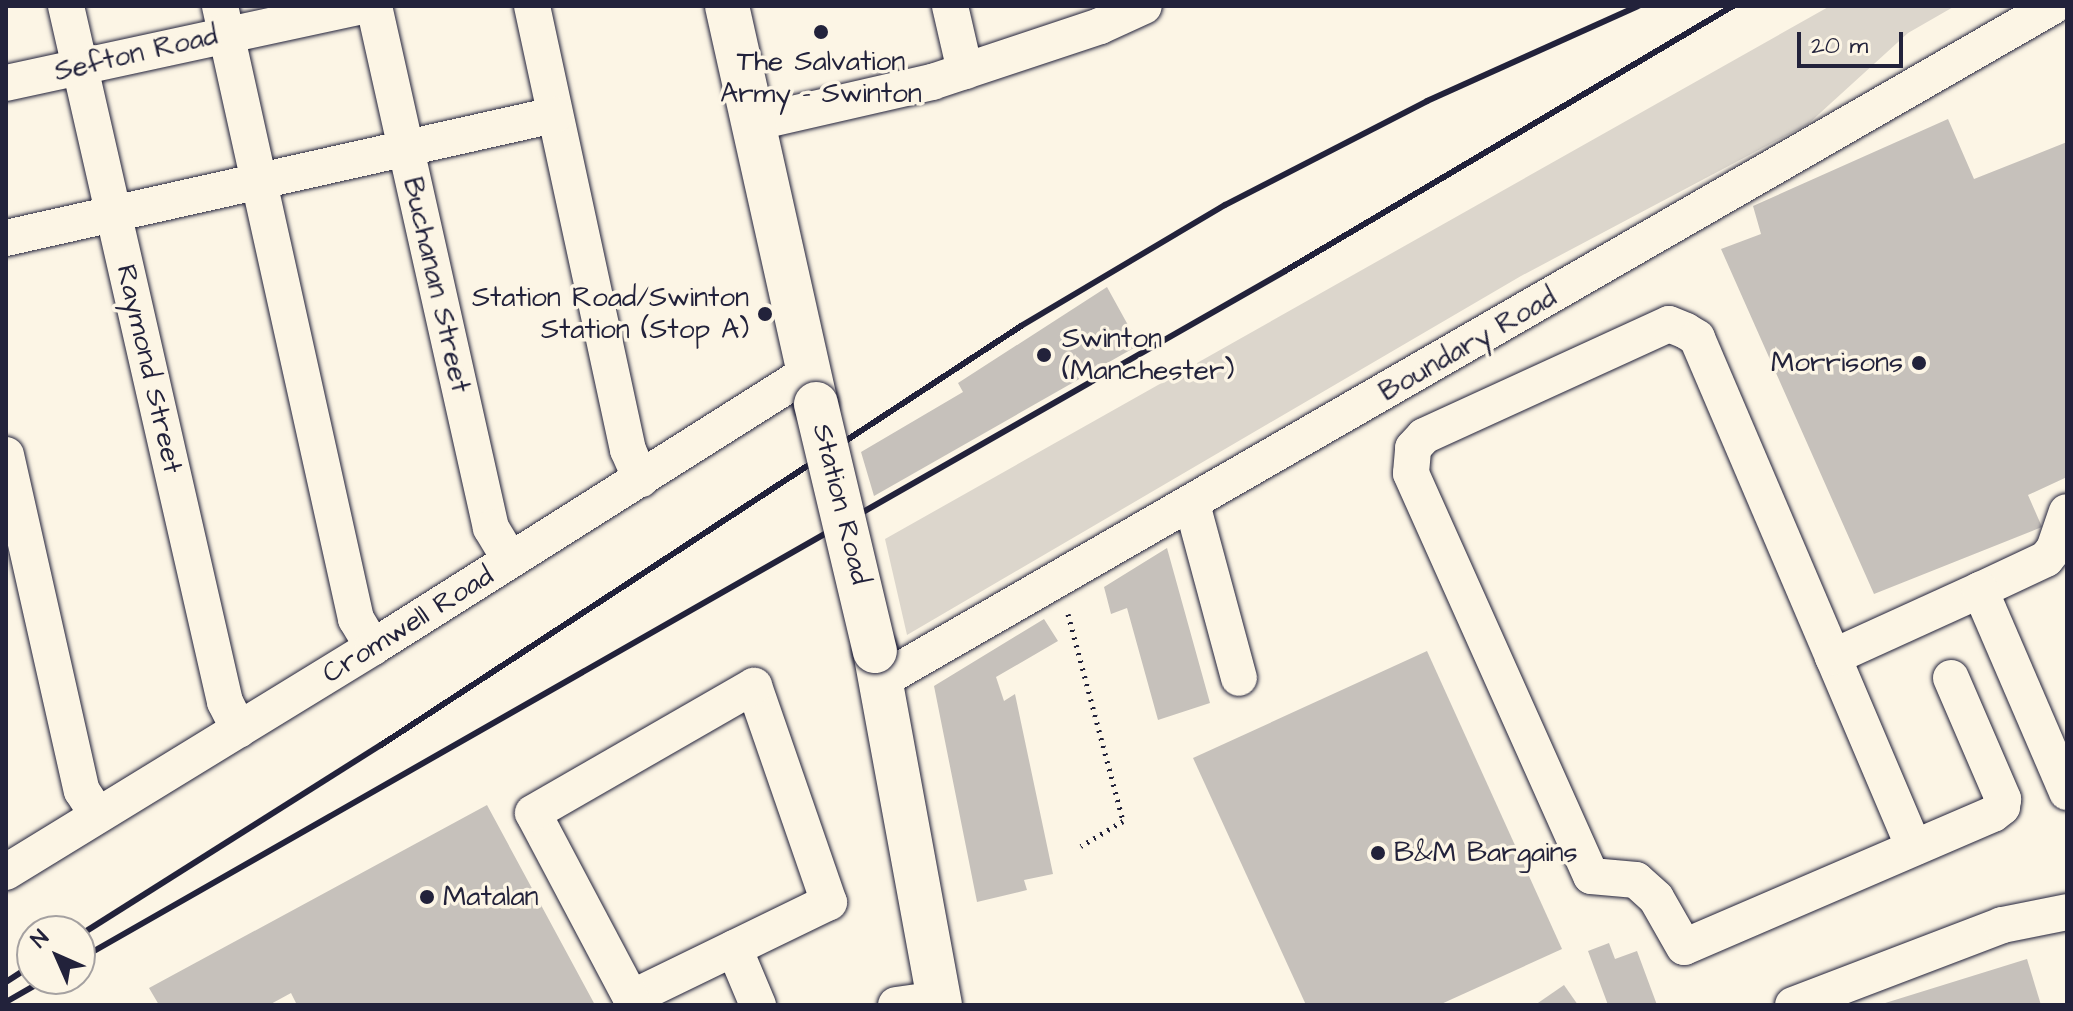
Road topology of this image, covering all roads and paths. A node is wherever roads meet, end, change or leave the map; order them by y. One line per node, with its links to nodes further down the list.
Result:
1 (66, 6): 11 (street, Raymond Street)
2 (361, 6): 10 (street, Sefton Road)
3 (374, 6): 16 (street, Buchanan Street)
4 (532, 6): 14 (street)
5 (727, 6): 15 (main road, Station Road)
6 (950, 6): 12 (street)
7 (1144, 6): 9 (street)
8 (2053, 6): 23 (street, Boundary Road)
9 (1098, 16): 12 (street)
10 (223, 20): 11 (street, Sefton Road); 17 (street)
11 (80, 68): 13 (street, Sefton Road); 18 (street, Raymond Street)
12 (965, 71): 15 (street)
13 (6, 83)
14 (554, 115): 16 (street); 22 (street)
15 (753, 123): 20 (main road, Station Road)
16 (406, 148): 17 (street); 25 (street, Buchanan Street)
17 (258, 181): 18 (street); 28 (street)
18 (113, 214): 19 (street); 33 (street, Raymond Street)
19 (6, 238)
20 (812, 388): 22 (street, Cromwell Road); 30 (main road, Station Road, bridge)
21 (6, 455): 35 (street)
22 (641, 479): 25 (street, Cromwell Road)
23 (1192, 504): 26 (street, Boundary Road); 31 (street)
24 (2067, 512): 27 (street)
25 (510, 560): 28 (street, Cromwell Road)
26 (1059, 580): 30 (street, Boundary Road); 36 (path)
27 (1980, 590): 29 (street); 34 (street)
28 (373, 647): 33 (street, Cromwell Road)
29 (1833, 657): 37 (street); 37 (street)
30 (878, 666): 41 (main road, Station Road)
31 (1239, 678)
32 (1951, 678): 37 (street)
33 (239, 730): 35 (street, Cromwell Road)
34 (2067, 792)
35 (97, 814): 38 (street, Cromwell Road)
36 (1081, 846)
37 (1914, 848)
38 (6, 872)
39 (2067, 912): 44 (street)
40 (734, 948): 40 (street); 42 (street)
41 (940, 1002): 43 (street)
42 (758, 1005)
43 (896, 1005)
44 (1793, 1005)

